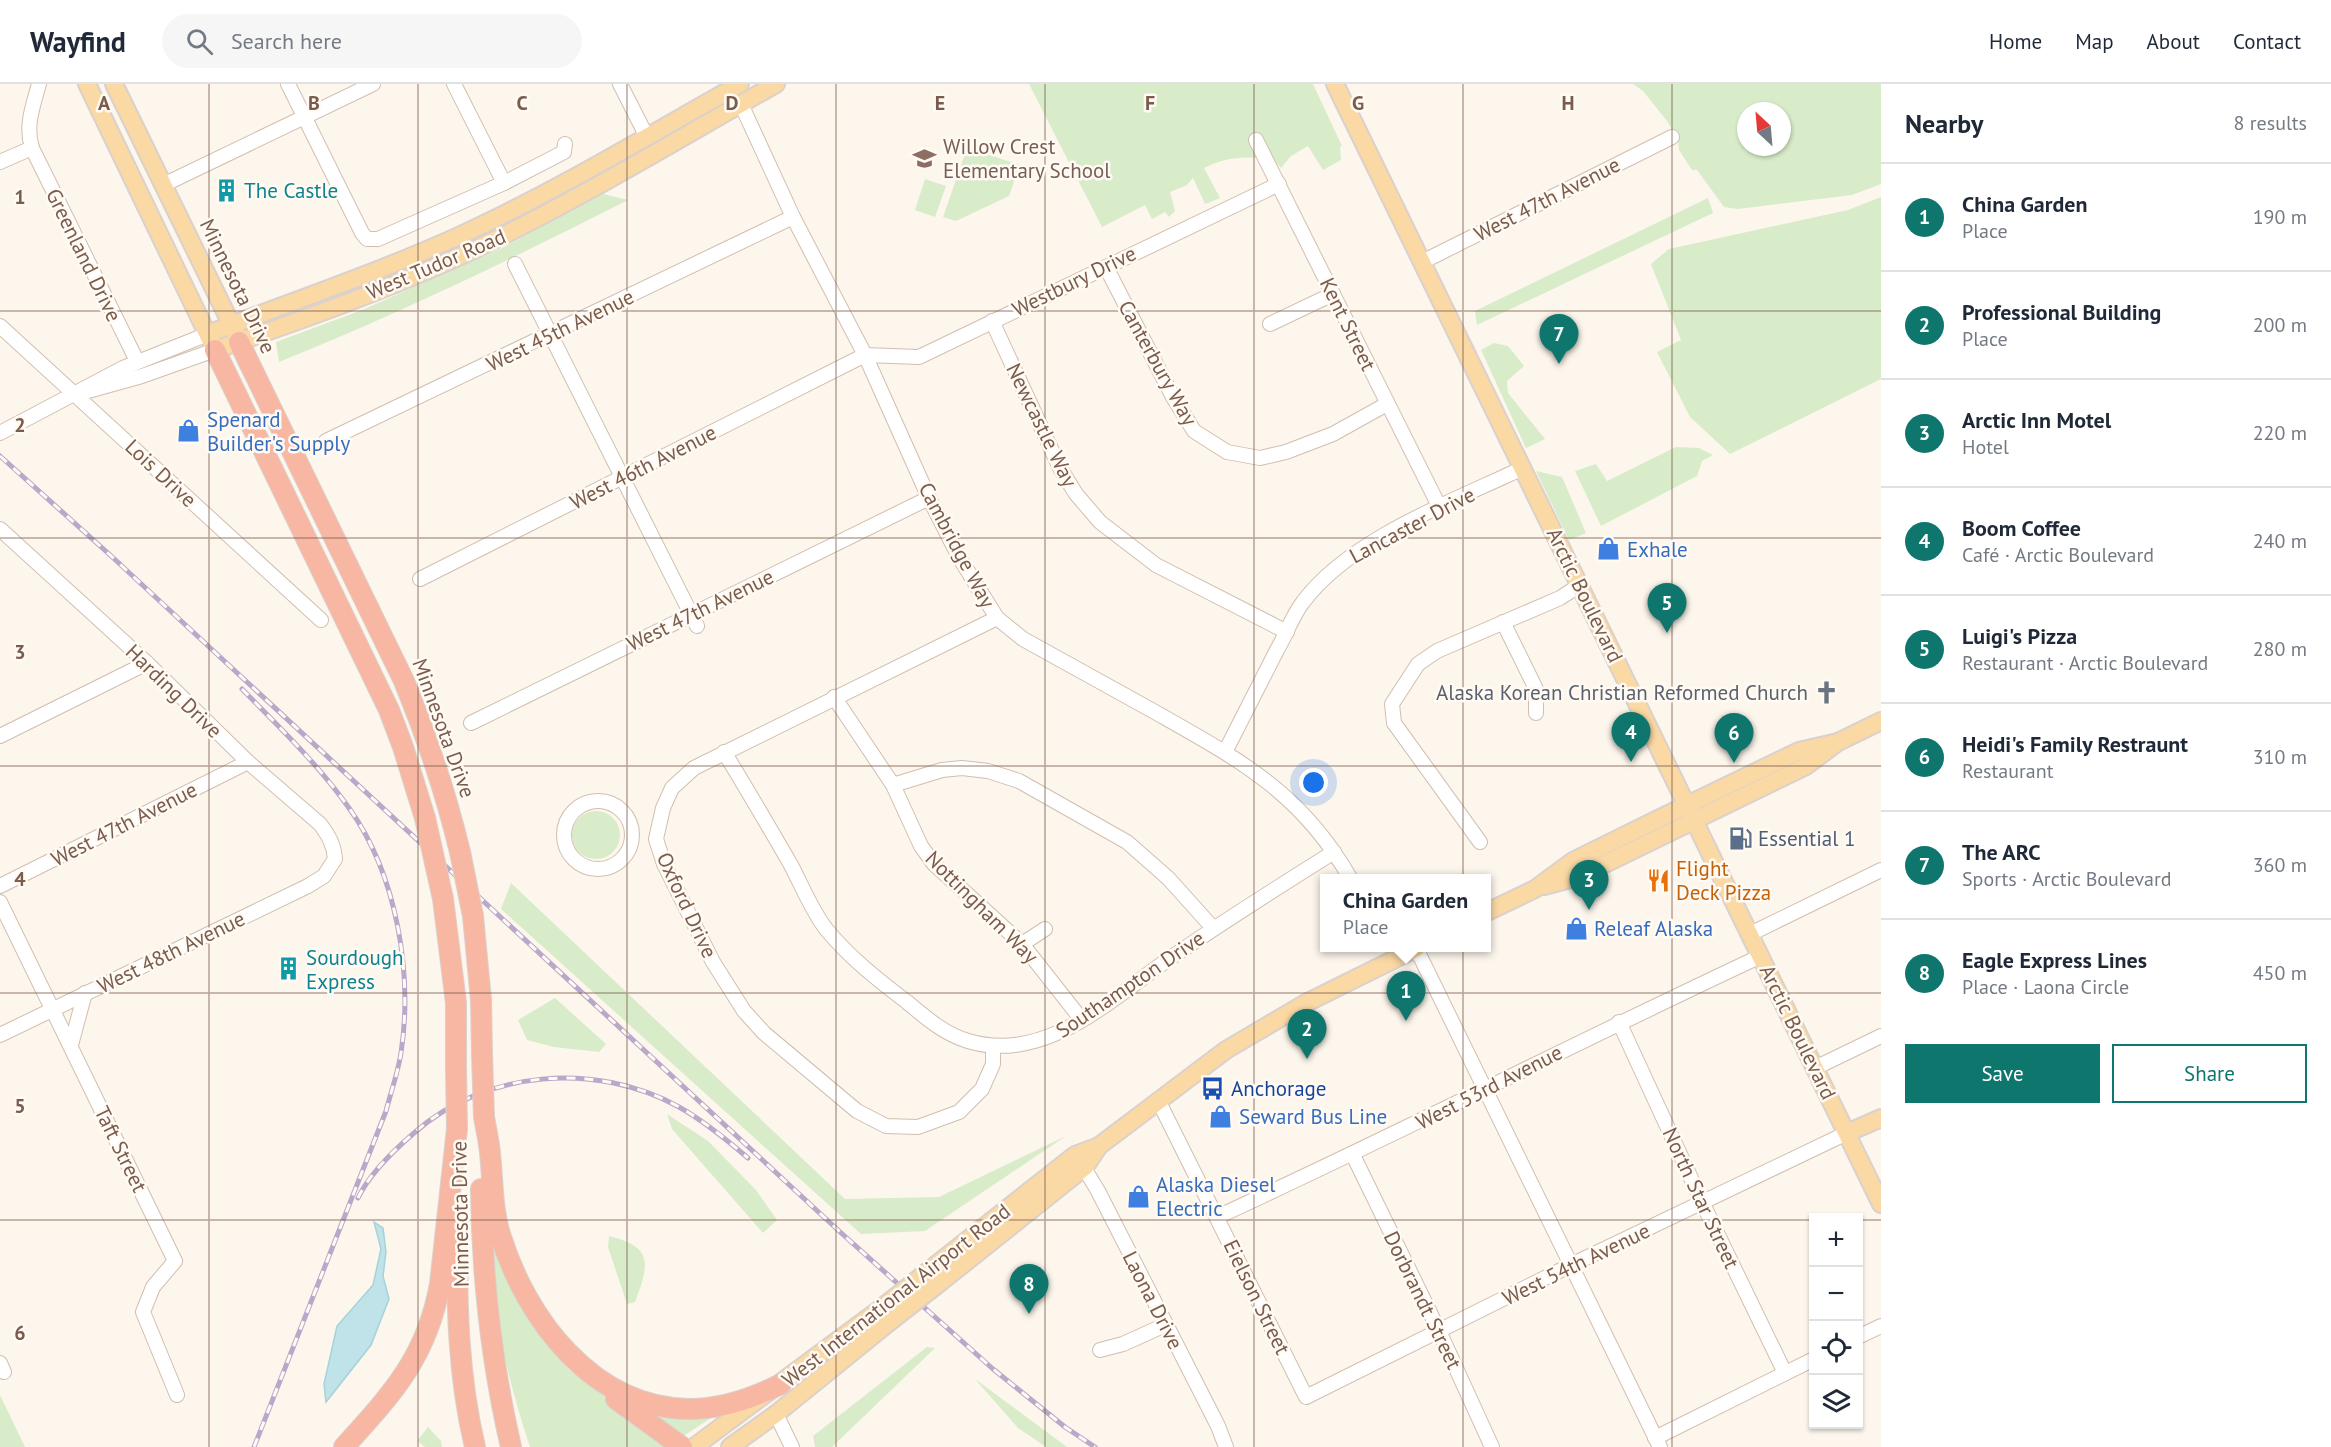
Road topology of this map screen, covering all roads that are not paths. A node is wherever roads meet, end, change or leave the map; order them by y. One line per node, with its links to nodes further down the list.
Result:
1 (39, 84): 18 (street)
2 (87, 84): 34 (main road, Minnesota Drive)
3 (114, 84): 23 (main road, Minnesota Drive)
4 (288, 84): 13 (street)
5 (373, 84): 13 (street)
6 (454, 84): 21 (street)
7 (621, 84): 14 (street)
8 (764, 84): 12 (main road)
9 (776, 84): 12 (main road, West Tudor Road)
10 (1335, 84): 25 (main road, Arctic Boulevard)
11 (732, 86): 14 (main road, West Tudor Road); 19 (main road)
12 (741, 104): 19 (main road, West Tudor Road); 24 (street, Cambridge Way)
13 (304, 117): 21 (street); 23 (street)
14 (647, 136): 32 (main road, West Tudor Road)
15 (1672, 137): 25 (street, West 47th Avenue)
16 (1256, 140): 22 (street, Kent Street)
17 (566, 144): 21 (street)
18 (32, 148): 20 (street); 36 (street, Greenland Drive)
19 (660, 150): 32 (main road, West Tudor Road)
20 (0, 162)
21 (504, 183)
22 (1279, 184): 27 (street, Westbury Drive); 28 (street, Kent Street)
23 (163, 185): 32 (main road, Minnesota Drive)
24 (794, 217): 33 (street, West 45th Avenue); 35 (street, Cambridge Way)
25 (1422, 262): 41 (main road, Arctic Boulevard)
26 (515, 264): 33 (street)
27 (1106, 267): 29 (street, Westbury Drive); 38 (street, Canterbury Way)
28 (1334, 294): 30 (street); 38 (street, Kent Street)
29 (992, 321): 35 (street, Westbury Drive); 52 (street, Newcastle Way)
30 (1270, 324)
31 (0, 326): 37 (street, Lois Drive)
32 (236, 333): 34 (main road, West Tudor Road); 92 (highway, Minnesota Drive, bridge)
33 (551, 335): 40 (street, West 45th Avenue); 42 (street)
34 (211, 342): 36 (street, West Tudor Road); 37 (street, West Tudor Road); 94 (highway, Minnesota Drive, bridge)
35 (865, 355): 42 (street, West 46th Avenue); 43 (street, Cambridge Way)
36 (137, 361): 37 (street, West Tudor Road)
37 (74, 394): 39 (street, West Tudor Road); 49 (street, Lois Drive)
38 (1388, 404): 44 (street, Kent Street)
39 (0, 433)
40 (326, 441)
41 (1523, 468): 44 (street, Lancaster Drive); 47 (main road, Arctic Boulevard)
42 (622, 478): 46 (street, West 46th Avenue); 50 (street)
43 (929, 498): 48 (street, Cambridge Way); 50 (street, West 47th Avenue)
44 (1440, 508): 52 (street, Lancaster Drive)
45 (0, 529): 53 (street, Harding Drive)
46 (420, 579)
47 (1580, 585): 51 (street); 63 (main road, Arctic Boulevard)
48 (997, 618): 54 (street, Oxford Drive); 60 (street, Cambridge Way)
49 (321, 620)
50 (694, 620): 57 (street, West 47th Avenue)
51 (1503, 622): 55 (street); 66 (street)
52 (1287, 632): 60 (street, Lancaster Drive)
53 (147, 663): 58 (street); 61 (street, Harding Drive)
54 (834, 697): 59 (street, Oxford Drive); 62 (street, Nottingham Way)
55 (1536, 713)
56 (1881, 721): 63 (main road)
57 (471, 723)
58 (0, 736)
59 (724, 752): 65 (street, Oxford Drive); 88 (street, Southampton Drive)
60 (1225, 752): 67 (street, Cambridge Way)
61 (248, 762): 68 (street, Harding Drive); 71 (street, West 47th Avenue)
62 (893, 786): 74 (street); 77 (street, Nottingham Way)
63 (1692, 813): 73 (main road); 76 (main road, Arctic Boulevard)
64 (633, 837): 64 (street); 65 (street)
65 (656, 839): 88 (street, Oxford Drive)
66 (1480, 842)
67 (1334, 852): 70 (street, Cambridge Way); 74 (street, Southampton Drive)
68 (335, 859): 81 (street, West 48th Avenue)
69 (1881, 870): 76 (street)
70 (1347, 874)
71 (0, 886)
72 (0, 902): 82 (street, Taft Street)
73 (1491, 910)
74 (1213, 928): 83 (street, Southampton Drive)
75 (1045, 929): 77 (street)
76 (1750, 934): 80 (main road, Arctic Boulevard)
77 (1022, 944): 83 (street, Nottingham Way)
78 (1418, 952): 90 (street)
79 (1390, 953): 91 (main road, West International Airport Road)
80 (1761, 956): 84 (street, West 53rd Avenue); 89 (main road, Arctic Boulevard)
81 (85, 993): 82 (street, West 48th Avenue); 87 (street)
82 (53, 1009): 85 (street, West 48th Avenue); 87 (street, Taft Street)
83 (1082, 1020): 88 (street, Southampton Drive)
84 (1619, 1022): 90 (street, West 53rd Avenue); 98 (street, North Star Street)
85 (0, 1035)
86 (1881, 1036): 89 (street)
87 (71, 1045): 112 (street, Taft Street)
88 (993, 1046)
89 (1815, 1068): 95 (main road, Arctic Boulevard)
90 (1485, 1090): 96 (street, West 53rd Avenue); 101 (street)
91 (1158, 1100): 97 (main road, West International Airport Road); 100 (street, Eielson Street)
92 (484, 1117): 107 (highway); 118 (highway, Minnesota Drive)
93 (1881, 1118): 95 (main road)
94 (457, 1129): 116 (highway); 117 (highway, Minnesota Drive)
95 (1847, 1133): 98 (street, West 54th Avenue); 99 (main road, Arctic Boulevard)
96 (1353, 1155): 100 (street, West 53rd Avenue); 105 (street, Dorbrandt Street)
97 (1080, 1161): 102 (main road, West International Airport Road, bridge); 103 (street, Laona Drive)
98 (1702, 1202): 101 (street, West 54th Avenue); 110 (street, North Star Street)
99 (1881, 1204)
100 (1217, 1217): 113 (street, Eielson Street)
101 (1569, 1266): 105 (street, West 54th Avenue); 115 (street)
102 (886, 1314): 111 (main road, West International Airport Road); 114 (main road, West International Airport Road)
103 (1165, 1325): 108 (street); 123 (street, Laona Drive)
104 (1881, 1326): 106 (street)
105 (1439, 1331): 113 (street, West 54th Avenue); 124 (street, Dorbrandt Street)
106 (1863, 1335)
107 (561, 1346): 111 (highway); 119 (highway)
108 (1100, 1350)
109 (1809, 1361): 110 (street)
110 (1785, 1373): 115 (street)
111 (781, 1384): 114 (main road); 120 (main road, West International Airport Road)
112 (177, 1395)
113 (1306, 1397)
114 (776, 1414): 121 (main road, West International Airport Road); 122 (street)
115 (1657, 1442)
116 (344, 1447)
117 (475, 1447)
118 (511, 1447)
119 (682, 1447)
120 (694, 1447)
121 (730, 1447)
122 (792, 1447)
123 (1226, 1447)
124 (1492, 1447)

